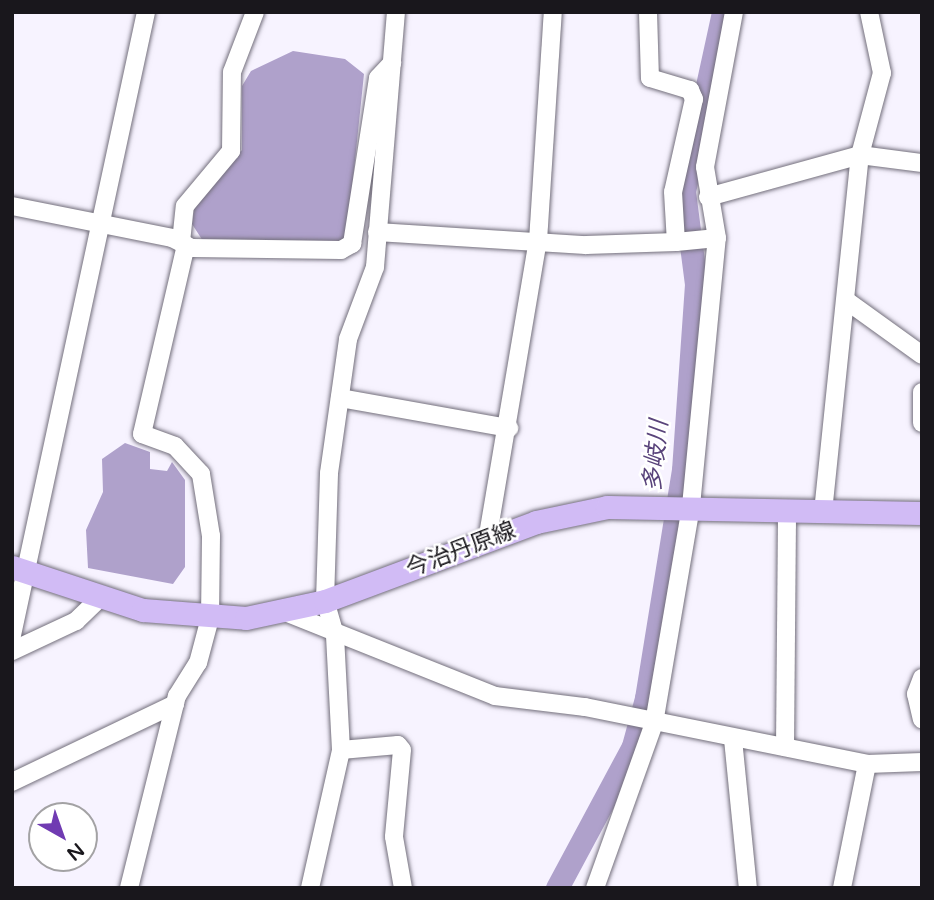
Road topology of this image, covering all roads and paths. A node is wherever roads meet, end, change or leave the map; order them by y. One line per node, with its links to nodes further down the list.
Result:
1 (146, 12): 13 (street)
2 (255, 12): 18 (street)
3 (396, 12): 8 (street)
4 (553, 12): 16 (street)
5 (648, 12): 17 (street)
6 (734, 12): 11 (street)
7 (869, 12): 9 (street)
8 (392, 63): 14 (street); 18 (street)
9 (860, 155): 10 (street); 11 (street); 19 (street)
10 (922, 163)
11 (708, 197): 15 (street)
12 (12, 206): 13 (street)
13 (103, 227): 18 (street); 30 (street)
14 (377, 232): 16 (street); 22 (street)
15 (717, 239): 17 (street); 25 (street)
16 (538, 241): 17 (street); 24 (street)
17 (676, 242)
18 (183, 243): 34 (street)
19 (847, 301): 20 (street); 27 (street)
20 (922, 355)
21 (922, 392): 23 (street)
22 (340, 398): 24 (street); 32 (street)
23 (922, 423)
24 (509, 428): 29 (street)
25 (691, 506): 26 (main road, 今治丹原線); 29 (main road, 今治丹原線); 41 (street)
26 (787, 511): 27 (main road, 今治丹原線); 43 (street)
27 (823, 512): 28 (main road, 今治丹原線)
28 (922, 513)
29 (486, 541): 32 (main road, 今治丹原線)
30 (19, 569): 31 (main road, 今治丹原線); 35 (street)
31 (102, 596): 34 (main road, 今治丹原線); 37 (street)
32 (325, 601): 33 (main road, 今治丹原線); 36 (street)
33 (285, 612): 34 (main road, 今治丹原線); 36 (street)
34 (210, 618): 39 (street)
35 (12, 635)
36 (335, 635): 41 (street); 44 (street)
37 (12, 651)
38 (922, 678): 40 (street)
39 (175, 704): 47 (street); 48 (street)
40 (922, 719)
41 (654, 723): 42 (street); 51 (street)
42 (733, 739): 43 (street); 52 (street)
43 (785, 747): 46 (street)
44 (341, 750): 49 (street); 50 (street)
45 (922, 762): 46 (street)
46 (867, 764): 53 (street)
47 (12, 782)
48 (129, 888)
49 (310, 888)
50 (403, 888)
51 (595, 888)
52 (748, 888)
53 (842, 888)

